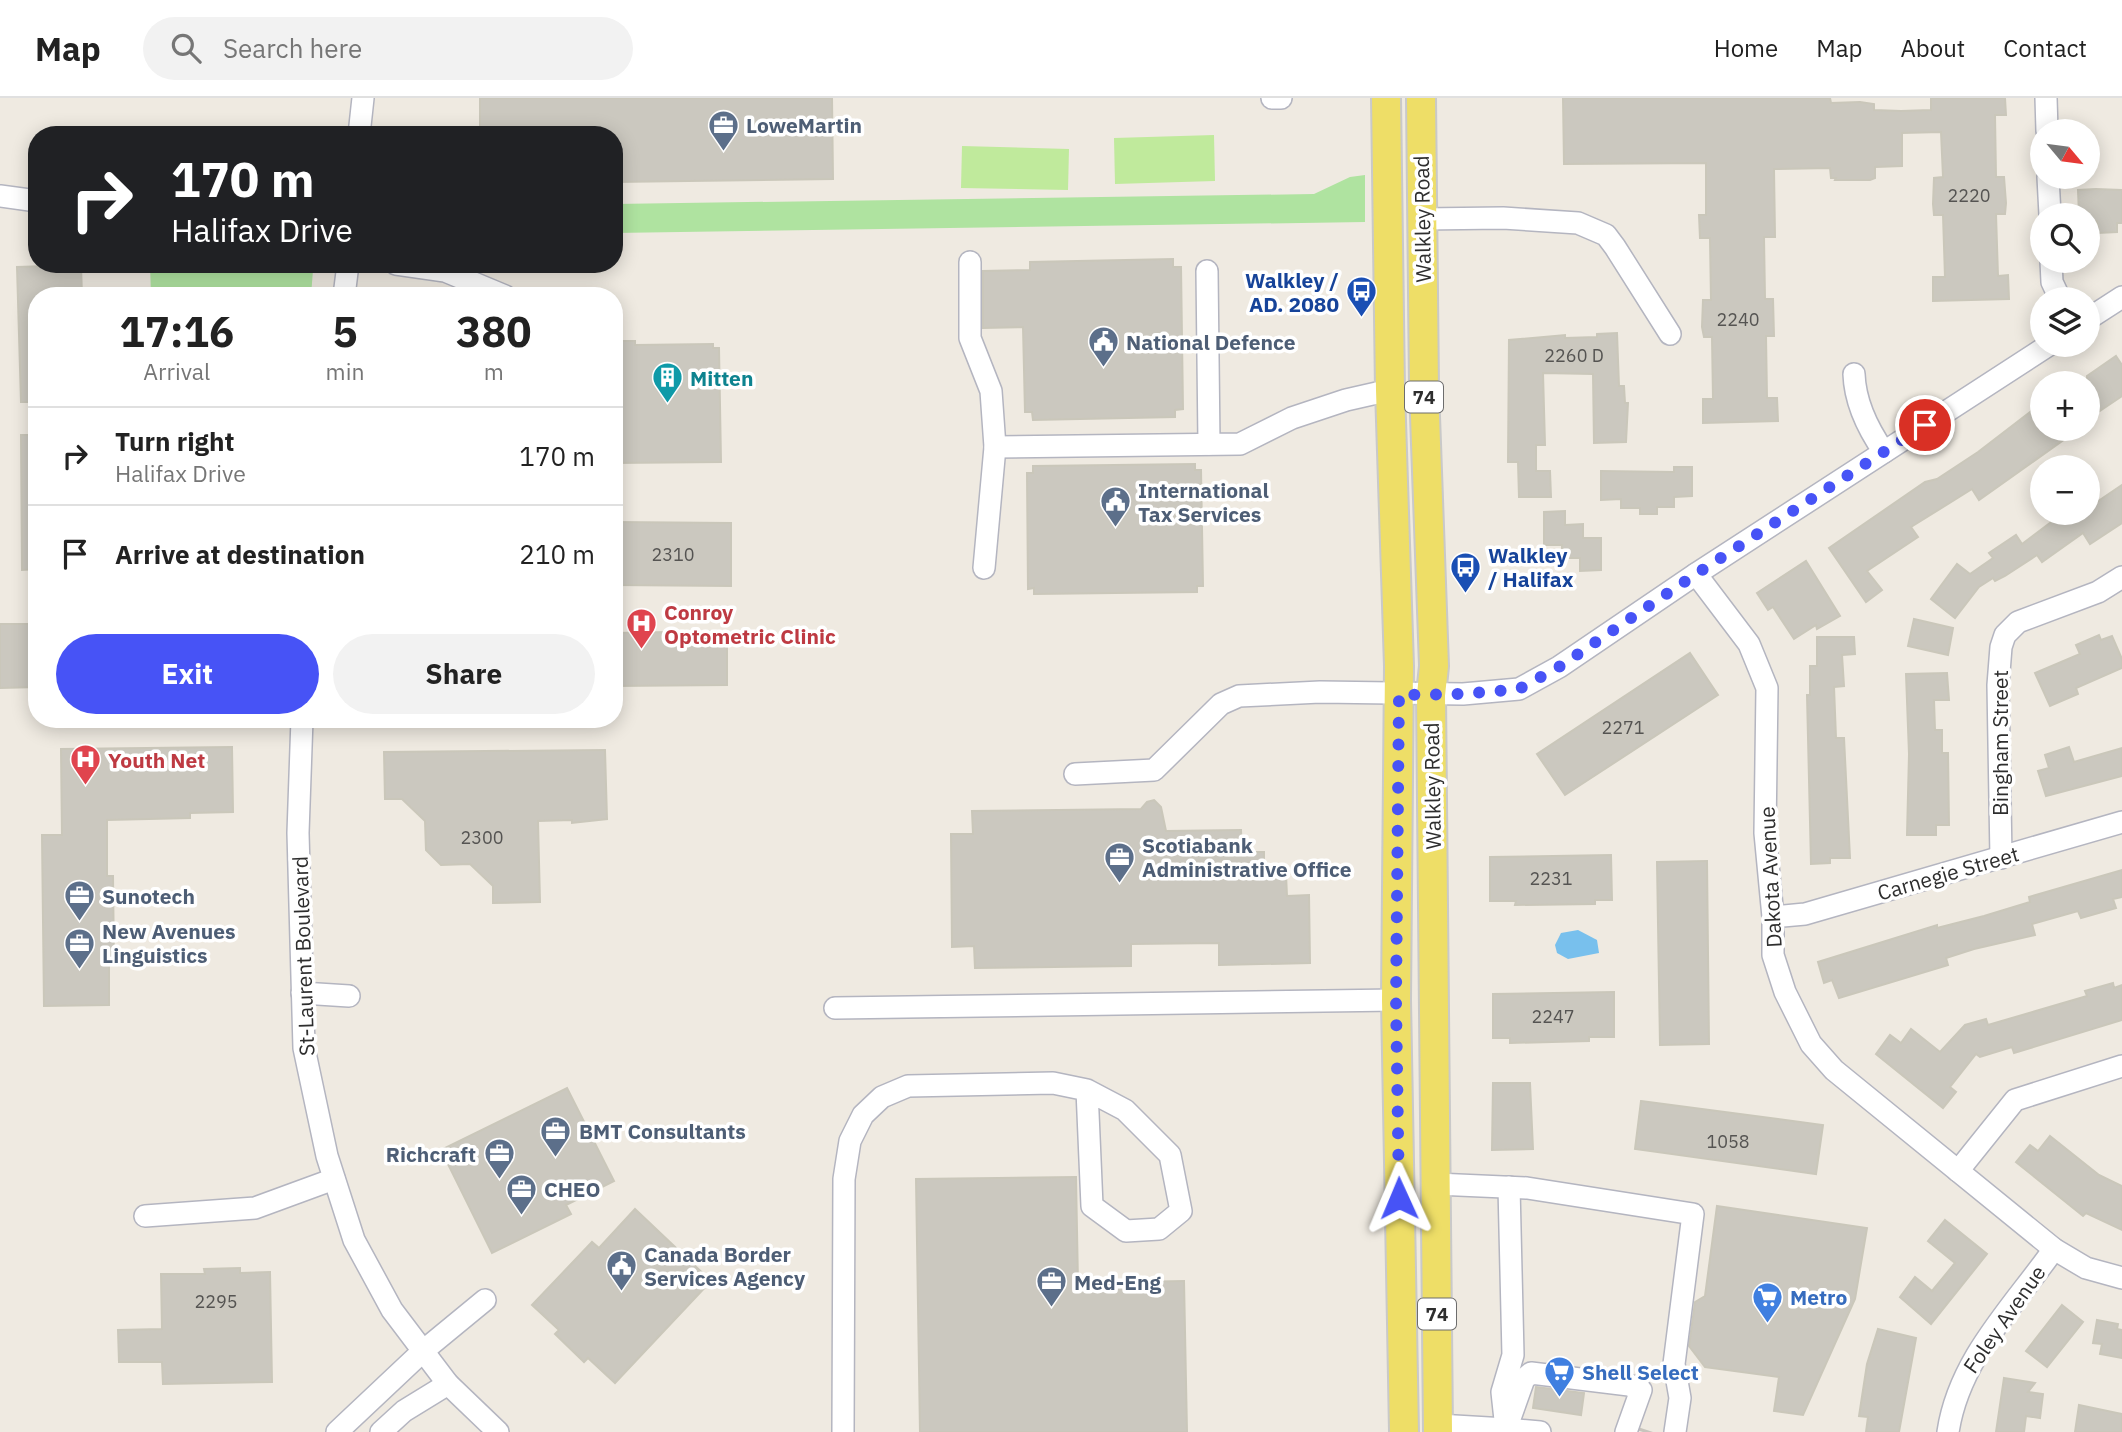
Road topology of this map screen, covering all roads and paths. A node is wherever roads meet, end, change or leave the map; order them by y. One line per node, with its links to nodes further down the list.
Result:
1 (363, 98): 8 (street)
2 (1272, 98): 3 (street)
3 (1281, 98)
4 (1386, 98): 12 (main road, Walkley Road / 74)
5 (1421, 98): 11 (main road, Walkley Road / 74)
6 (2046, 98): 7 (street)
7 (2047, 119)
8 (360, 126)
9 (0, 196): 10 (street)
10 (28, 200)
11 (1422, 219): 12 (main road); 19 (street); 22 (main road, Walkley Road / 74)
12 (1387, 224): 23 (main road, Walkley Road / 74)
13 (970, 262): 25 (street)
14 (1207, 271): 24 (street)
15 (450, 273): 16 (street)
16 (483, 287)
17 (2122, 297): 18 (street)
18 (2100, 311)
19 (1670, 334)
20 (2030, 357): 26 (street)
21 (1854, 374): 26 (street)
22 (1424, 388): 23 (main road); 31 (main road, Walkley Road / 74)
23 (1390, 390): 24 (street); 30 (main road, Walkley Road / 74)
24 (1209, 444): 25 (street)
25 (995, 447): 27 (street)
26 (1884, 452): 28 (street)
27 (984, 568)
28 (1696, 574): 31 (street); 36 (street, Dakota Avenue)
29 (2122, 577): 35 (street, Bingham Street)
30 (1399, 695): 31 (street); 33 (street); 39 (main road, Walkley Road / 74)
31 (1431, 695): 46 (main road, Walkley Road / 74)
32 (302, 728): 37 (street, St-Laurent Boulevard)
33 (1076, 774)
34 (2122, 822): 35 (street, Carnegie Street)
35 (2001, 858): 36 (street, Carnegie Street)
36 (1773, 917): 43 (street, Dakota Avenue)
37 (302, 993): 38 (street); 44 (street, St-Laurent Boulevard)
38 (349, 996)
39 (1396, 1000): 40 (street); 47 (main road, Walkley Road / 74)
40 (835, 1008)
41 (2122, 1066): 43 (street)
42 (1087, 1090): 42 (street); 60 (street)
43 (1958, 1171): 49 (street, Dakota Avenue)
44 (334, 1179): 48 (street); 52 (street, St-Laurent Boulevard)
45 (1509, 1187): 46 (street); 55 (street); 63 (street)
46 (1436, 1190): 47 (main road); 54 (main road, Walkley Road / 74)
47 (1399, 1198): 61 (main road, Walkley Road / 74)
48 (145, 1216)
49 (2054, 1249): 50 (street, Dakota Avenue); 64 (street, Foley Avenue)
50 (2122, 1278)
51 (485, 1300): 52 (street)
52 (423, 1351): 53 (street, St-Laurent Boulevard); 57 (street)
53 (448, 1384): 58 (street); 59 (street, St-Laurent Boulevard)
54 (1438, 1429): 55 (street)
55 (1506, 1430): 56 (street); 62 (street)
56 (1635, 1430)
57 (337, 1432)
58 (381, 1432)
59 (498, 1432)
60 (842, 1432)
61 (1404, 1432)
62 (1540, 1432)
63 (1675, 1432)
64 (1948, 1432)

